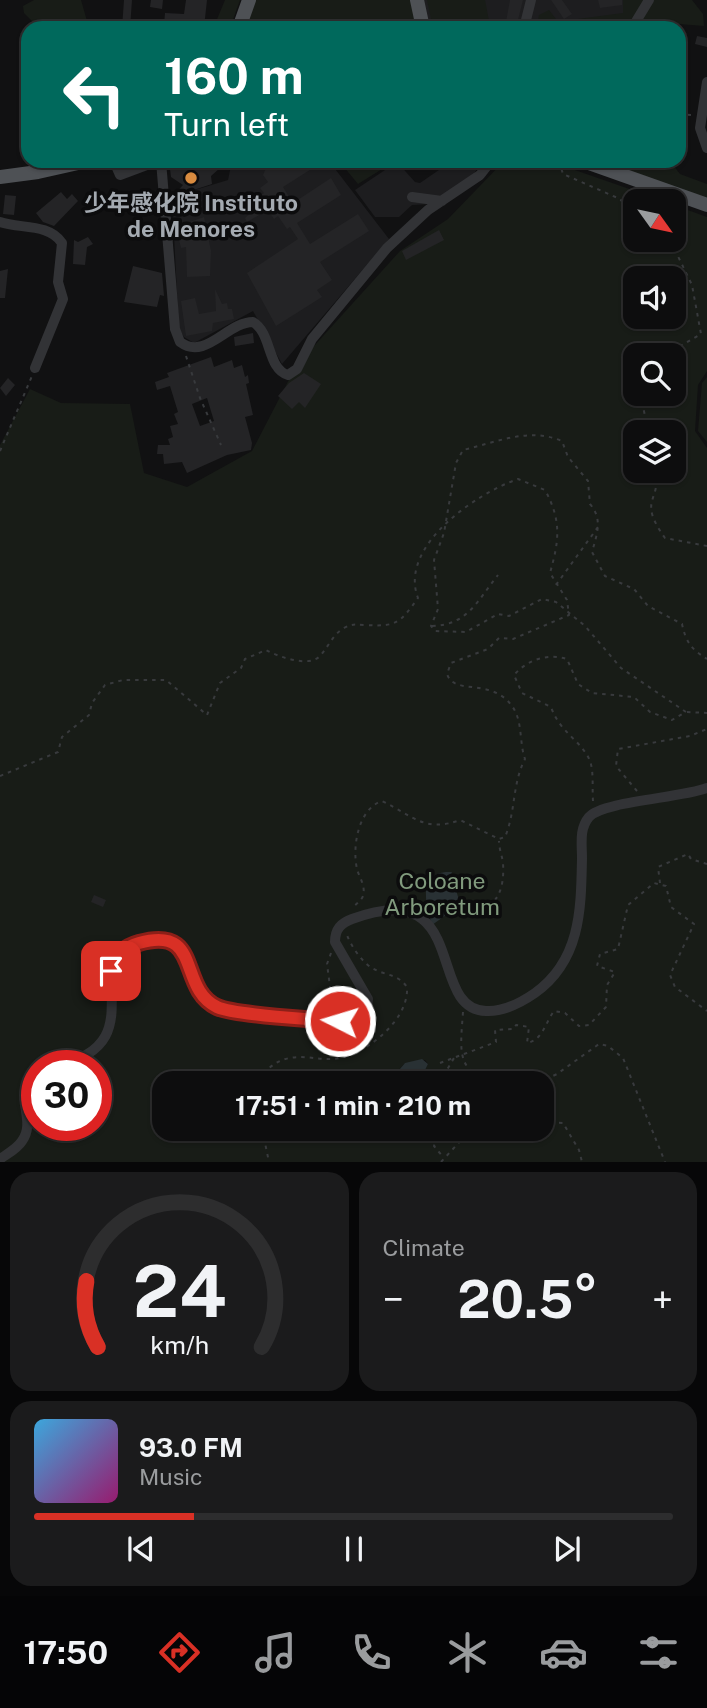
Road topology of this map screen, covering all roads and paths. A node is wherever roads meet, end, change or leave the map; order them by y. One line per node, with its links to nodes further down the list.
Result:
1 (249, 0): 5 (main road)
2 (417, 0): 6 (main road)
3 (532, 0): 7 (street)
4 (649, 0): 8 (street)
5 (242, 21)
6 (422, 21)
7 (526, 21)
8 (636, 21)
9 (707, 82): 11 (street)
10 (686, 114): 11 (path)
11 (701, 114): 12 (street)
12 (707, 148)
13 (60, 168): 20 (main road)
14 (117, 168): 15 (street)
15 (144, 168)
16 (164, 168): 22 (street)
17 (486, 168): 22 (street)
18 (561, 168): 23 (path)
19 (603, 168): 24 (main road)
20 (1, 180)
21 (412, 198): 22 (street)
22 (442, 201)
23 (623, 202)
24 (707, 205)
25 (0, 222): 29 (street)
26 (676, 252): 27 (path)
27 (686, 343)
28 (185, 356): 30 (path)
29 (35, 368): 31 (path)
30 (221, 445)
31 (0, 451)
32 (654, 483): 35 (path)
33 (444, 525): 34 (path); 37 (path); 39 (path); 44 (path)
34 (598, 526): 37 (path); 40 (path)
35 (707, 546)
36 (498, 575): 39 (path)
37 (556, 585): 38 (path)
38 (569, 615): 39 (path); 41 (path); 48 (path)
39 (431, 626)
40 (707, 659)
41 (685, 712): 42 (path); 47 (path)
42 (707, 713)
43 (707, 729): 45 (path)
44 (0, 776)
45 (630, 783)
46 (707, 788): 47 (street)
47 (594, 812): 54 (street)
48 (499, 839): 51 (path); 52 (path)
49 (707, 864): 50 (path)
50 (661, 885): 55 (path); 59 (path)
51 (465, 915)
52 (345, 922): 53 (street); 54 (street); 61 (path)
53 (335, 942): 56 (path); 56 (street)
54 (464, 1000): 59 (path)
55 (707, 1011)
56 (334, 1021): 57 (street)
57 (93, 1050)
58 (457, 1055): 59 (path); 60 (path); 62 (path)
59 (462, 1055): 63 (path)
60 (440, 1063)
61 (266, 1071)
62 (447, 1071)
63 (470, 1071)
64 (554, 1075): 75 (path)
65 (554, 1123): 74 (path)
66 (22, 1141): 71 (street)
67 (265, 1141): 72 (path)
68 (436, 1141): 70 (path)
69 (460, 1141): 70 (path)
70 (443, 1157): 73 (path)
71 (0, 1159)
72 (269, 1162)
73 (441, 1162)
74 (582, 1162)
75 (664, 1162)

